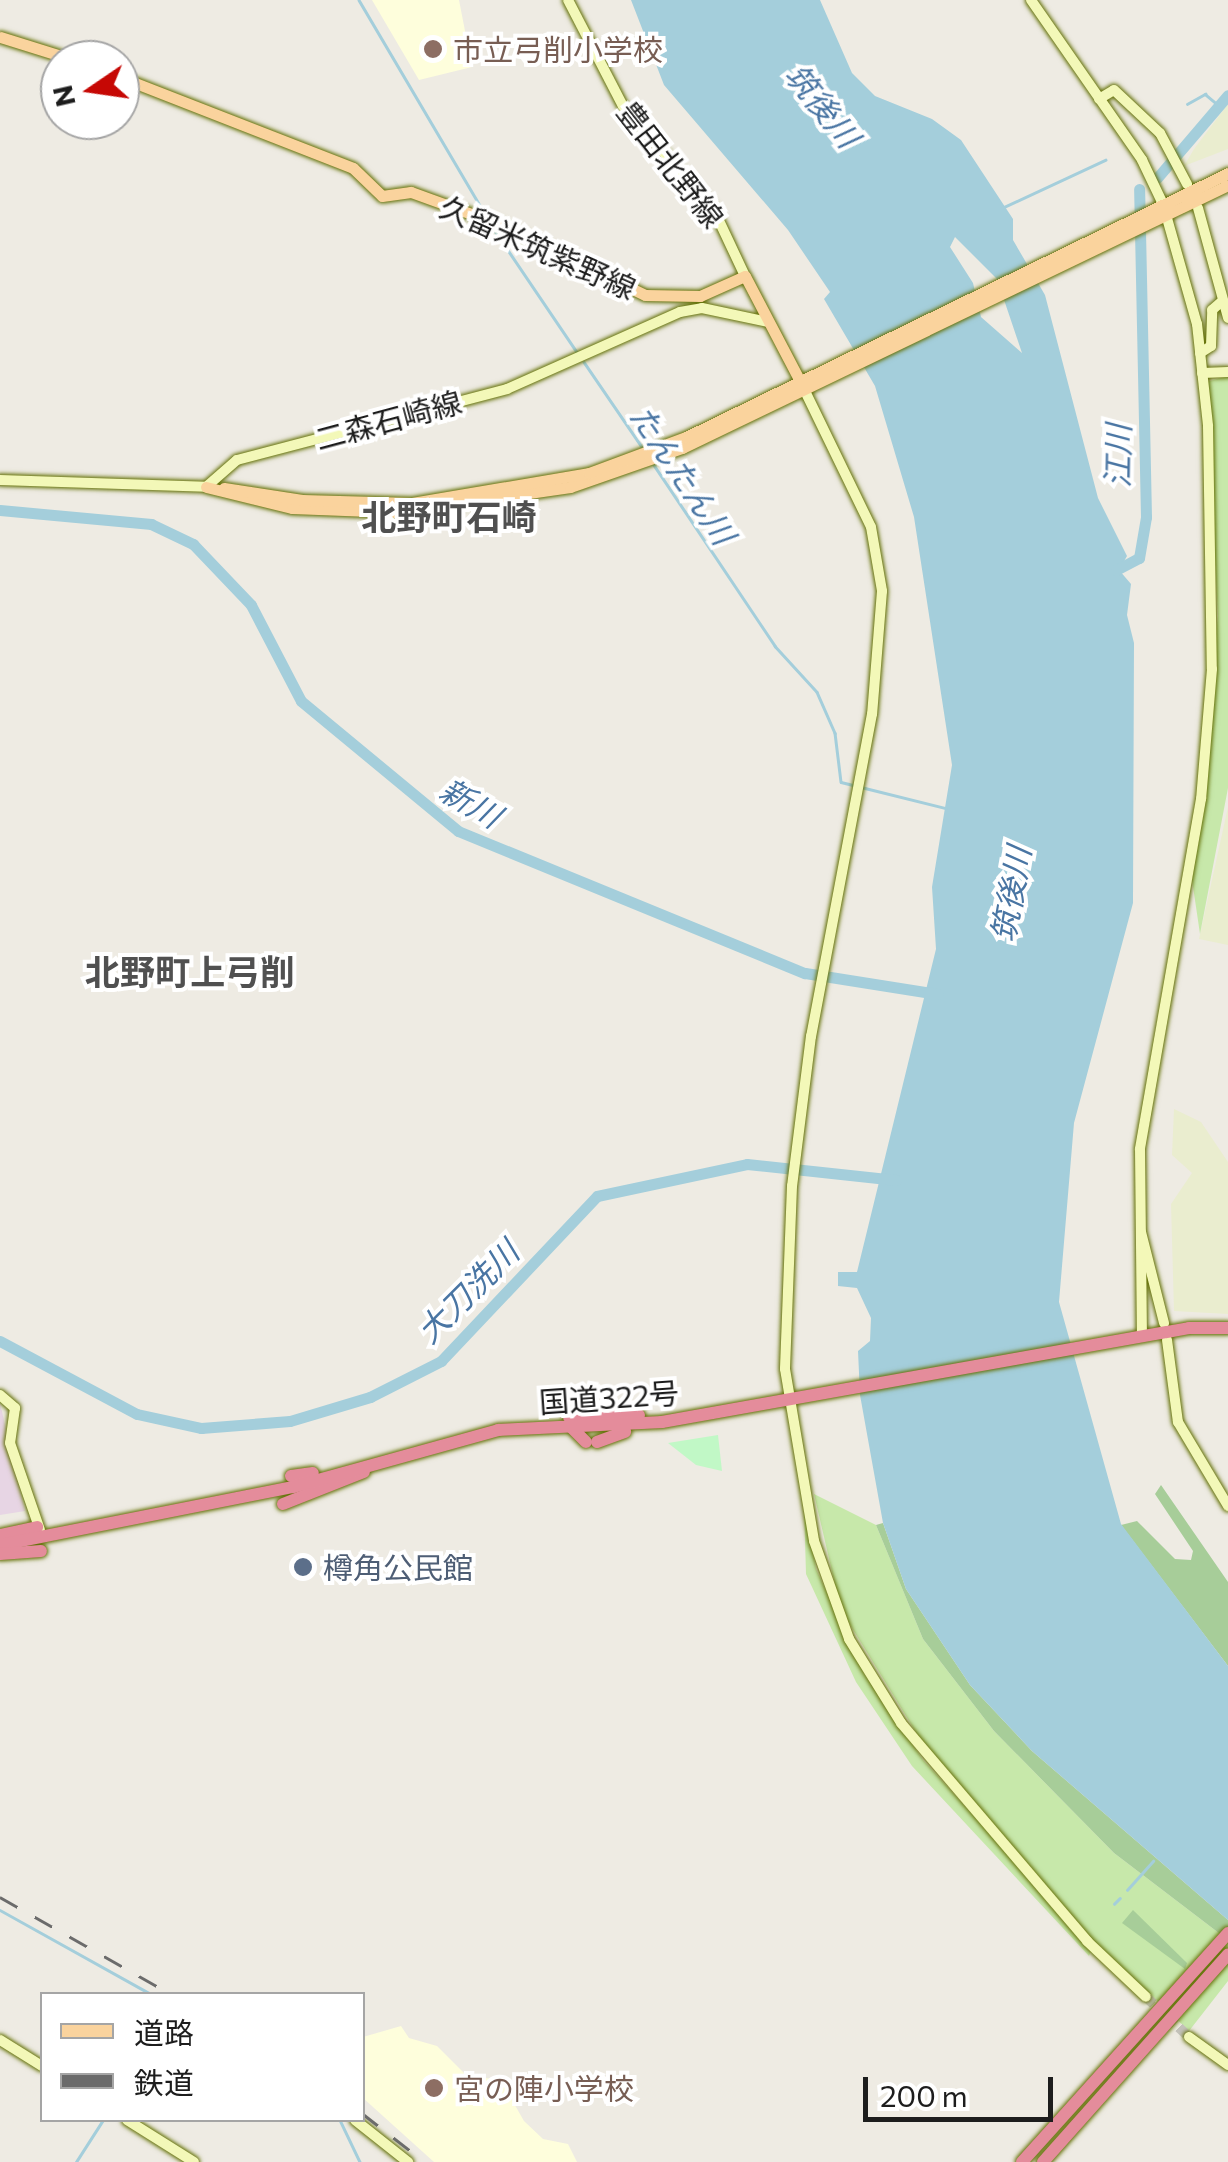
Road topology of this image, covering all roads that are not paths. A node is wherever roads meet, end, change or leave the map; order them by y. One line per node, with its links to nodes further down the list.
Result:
1 (568, 0): 12 (street, 豊田北野線)
2 (1031, 0): 6 (street)
3 (0, 37): 4 (main road)
4 (40, 49)
5 (140, 85): 12 (main road, 久留米筑紫野線)
6 (1098, 99): 8 (street); 11 (street)
7 (1228, 173): 11 (main road)
8 (1187, 184)
9 (1228, 185): 11 (main road)
10 (1198, 208): 13 (street)
11 (1160, 212): 16 (street); 19 (main road)
12 (745, 276): 15 (main road)
13 (1220, 302): 14 (street); 16 (street)
14 (1228, 318)
15 (768, 322): 19 (main road); 21 (street, 二森石崎線)
16 (1200, 353): 18 (street)
17 (1228, 372): 18 (street)
18 (1202, 373): 22 (street)
19 (802, 385): 21 (main road); 28 (street)
20 (0, 480): 21 (street)
21 (206, 487)
22 (1136, 1218): 23 (street); 25 (street)
23 (1164, 1323)
24 (1228, 1328): 25 (highway, 国道322号)
25 (1139, 1337): 28 (highway, 国道322号)
26 (1167, 1340): 36 (street)
27 (0, 1395): 32 (street)
28 (794, 1399): 29 (highway, 国道322号); 44 (street)
29 (656, 1422): 30 (highway, 国道322号); 30 (highway); 31 (highway)
30 (569, 1425): 31 (highway, 国道322号)
31 (533, 1427): 33 (highway, 国道322号)
32 (5, 1444): 37 (street)
33 (369, 1466): 34 (highway); 35 (highway); 39 (highway, 国道322号)
34 (291, 1476)
35 (282, 1504)
36 (1228, 1506)
37 (38, 1528): 38 (highway)
38 (0, 1535)
39 (0, 1545)
40 (42, 1549): 41 (highway)
41 (0, 1554)
42 (1228, 1934): 45 (highway)
43 (1228, 1954): 45 (highway)
44 (1146, 1997)
45 (1182, 2000): 54 (highway); 55 (highway)
46 (1189, 2036): 49 (street)
47 (0, 2040): 48 (street)
48 (40, 2065)
49 (1228, 2065)
50 (129, 2122): 52 (street)
51 (357, 2122): 53 (street)
52 (194, 2162)
53 (408, 2162)
54 (1022, 2162)
55 (1043, 2162)

